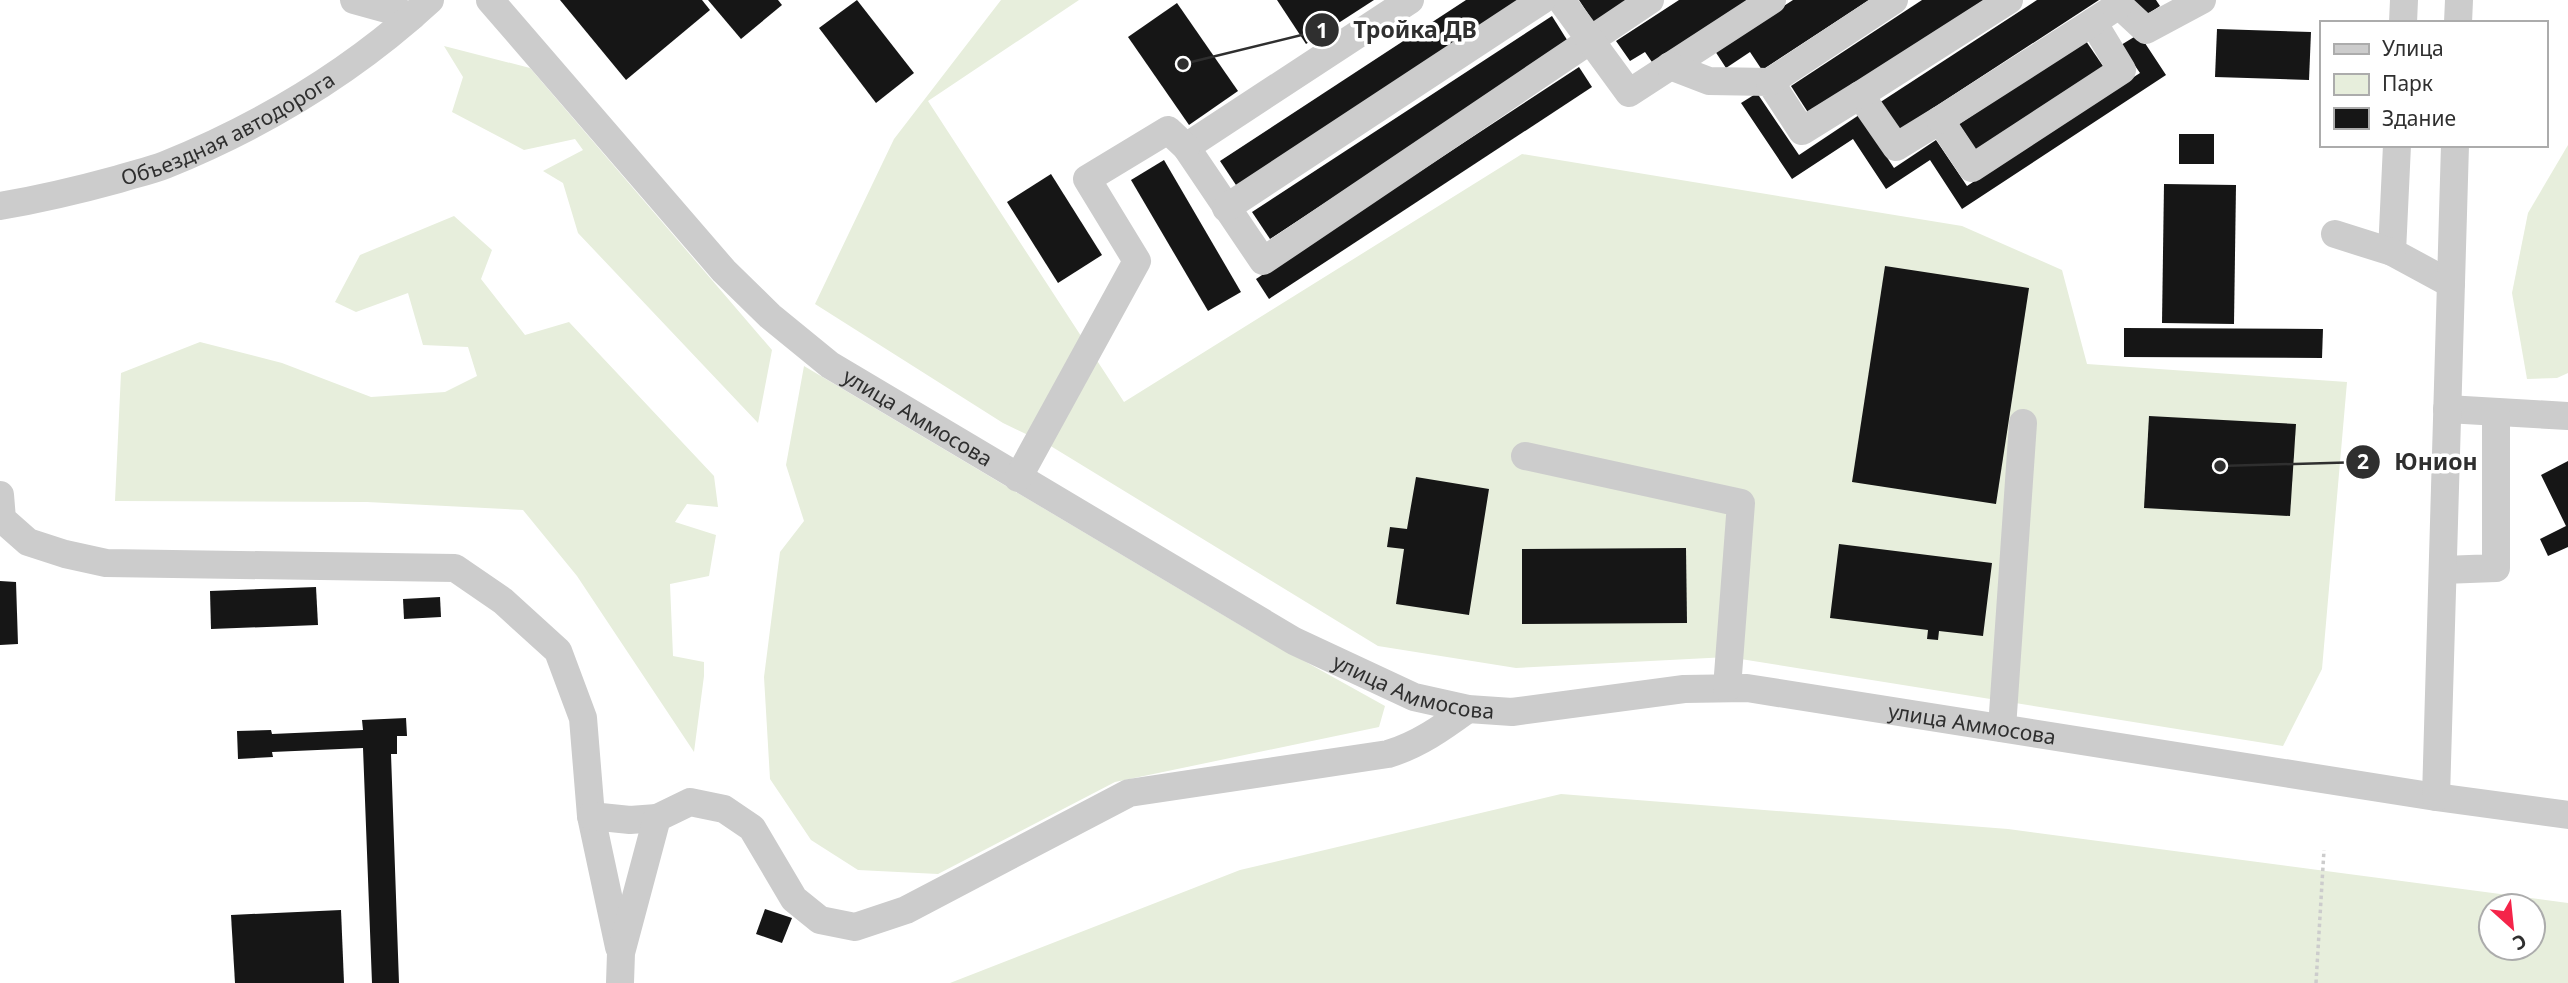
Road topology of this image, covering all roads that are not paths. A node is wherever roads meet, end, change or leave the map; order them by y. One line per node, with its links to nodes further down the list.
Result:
1 (354, 0): 14 (street)
2 (490, 0): 36 (street, улица Аммосова)
3 (1410, 0): 23 (street)
4 (1542, 0): 27 (street)
5 (1561, 0): 18 (street)
6 (1650, 0): 18 (street)
7 (1772, 0): 19 (street)
8 (1894, 0): 20 (street)
9 (2009, 0): 21 (street)
10 (2202, 0): 13 (street)
11 (2404, 0): 15 (street)
12 (2459, 0): 16 (street)
13 (2118, 2): 17 (street)
14 (421, 8): 26 (street, Объездная автодорога)
15 (2403, 21)
16 (2458, 21)
17 (2093, 23): 22 (street); 22 (street)
18 (1590, 40): 19 (street); 27 (street)
19 (1670, 66): 20 (street)
20 (1770, 82): 21 (street)
21 (1860, 95): 22 (street)
22 (1940, 120)
23 (1186, 147): 27 (street); 36 (street)
24 (2397, 147): 29 (street)
25 (2455, 147): 30 (street)
26 (0, 205)
27 (1226, 208)
28 (2335, 234): 29 (street)
29 (2392, 252): 30 (street)
30 (2451, 284): 31 (street)
31 (2447, 409): 32 (street); 38 (street)
32 (2496, 412): 33 (street); 38 (street)
33 (2568, 416)
34 (2023, 422): 41 (street)
35 (1525, 456): 39 (street)
36 (1018, 478): 40 (street, улица Аммосова)
37 (0, 495): 44 (street)
38 (2443, 570): 42 (street)
39 (1727, 688): 40 (street, улица Аммосова); 41 (street, улица Аммосова)
40 (1468, 709): 45 (street)
41 (2002, 728): 42 (street, улица Аммосова)
42 (2436, 797): 43 (street, улица Аммосова)
43 (2568, 815)
44 (591, 816): 45 (street); 46 (street)
45 (657, 818): 46 (street)
46 (621, 953): 47 (street)
47 (620, 983)

